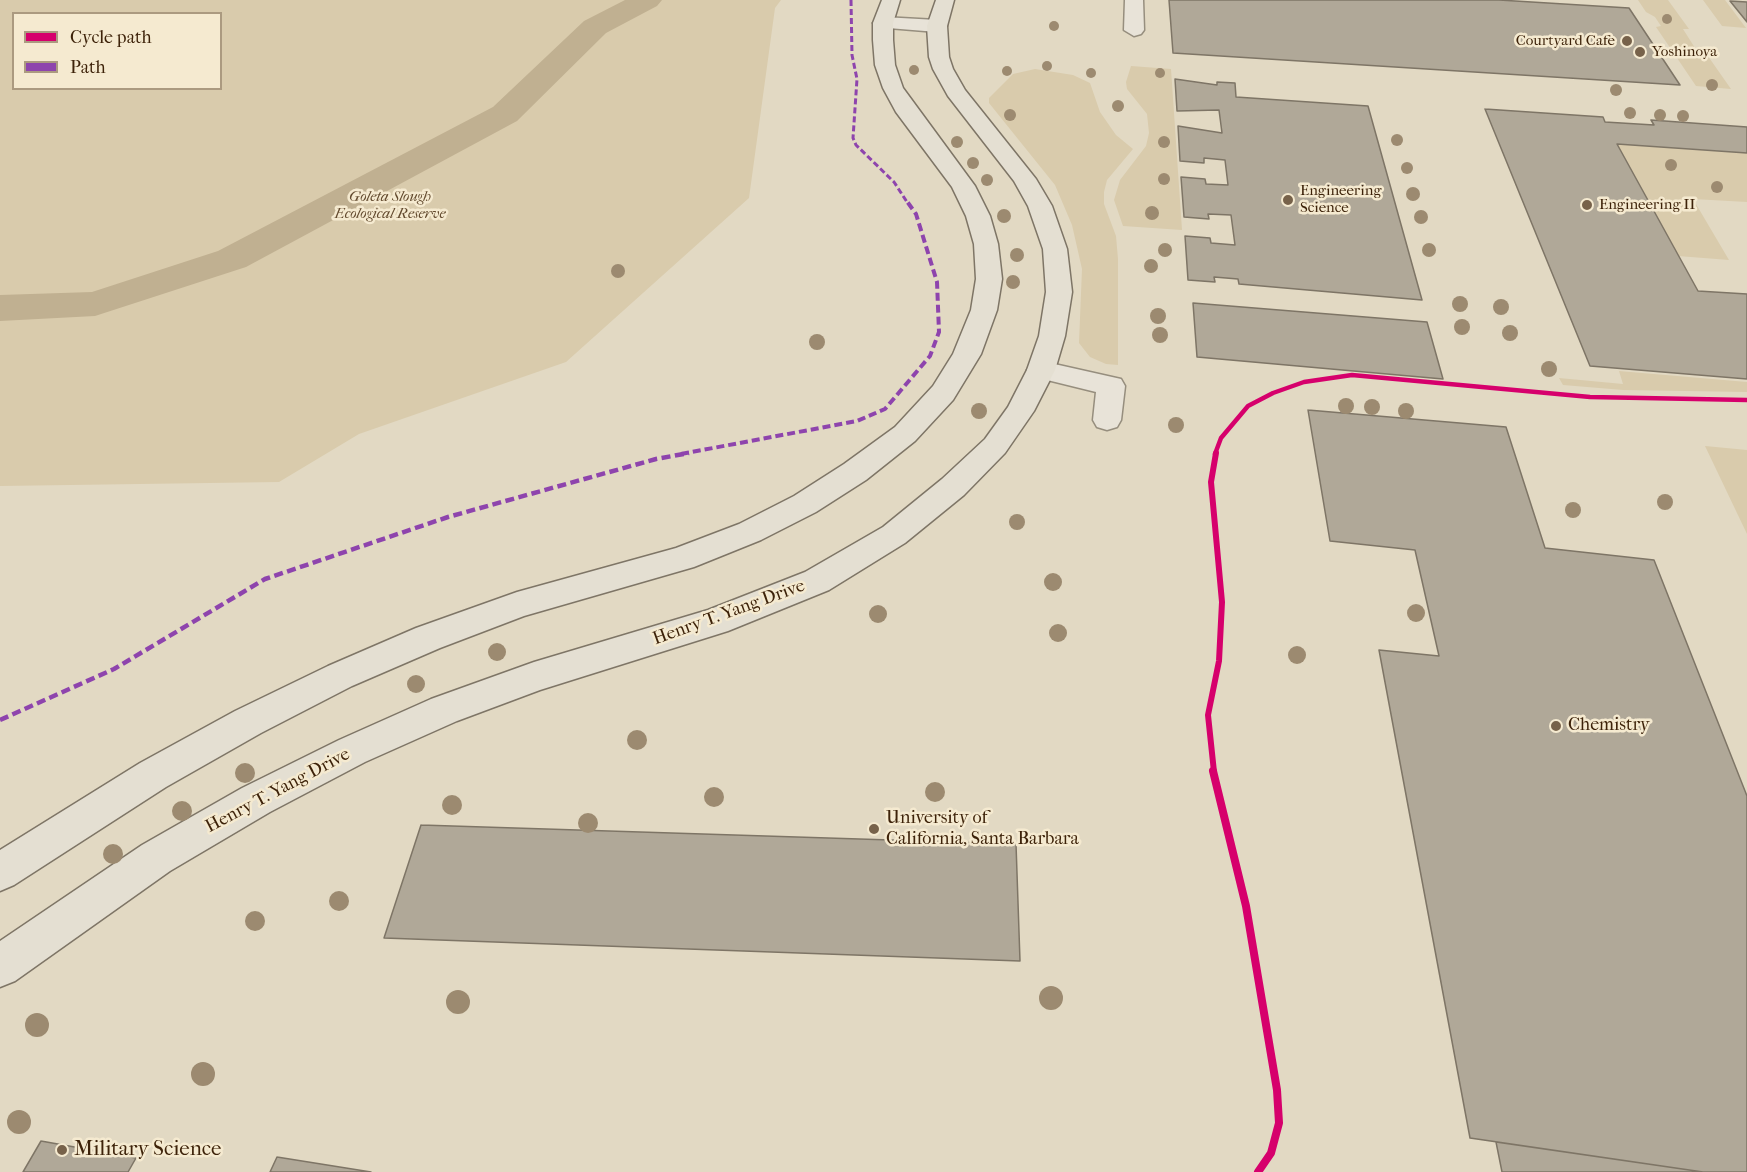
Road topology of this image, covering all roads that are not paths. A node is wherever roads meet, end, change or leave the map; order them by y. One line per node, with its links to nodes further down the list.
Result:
1 (1134, 0): 4 (lane)
2 (888, 10): 3 (lane); 7 (main road)
3 (941, 12): 5 (main road, Henry T. Yang Drive)
4 (1134, 30)
5 (1041, 370): 6 (lane); 8 (main road, Henry T. Yang Drive)
6 (1107, 420)
7 (0, 872)
8 (0, 966)

